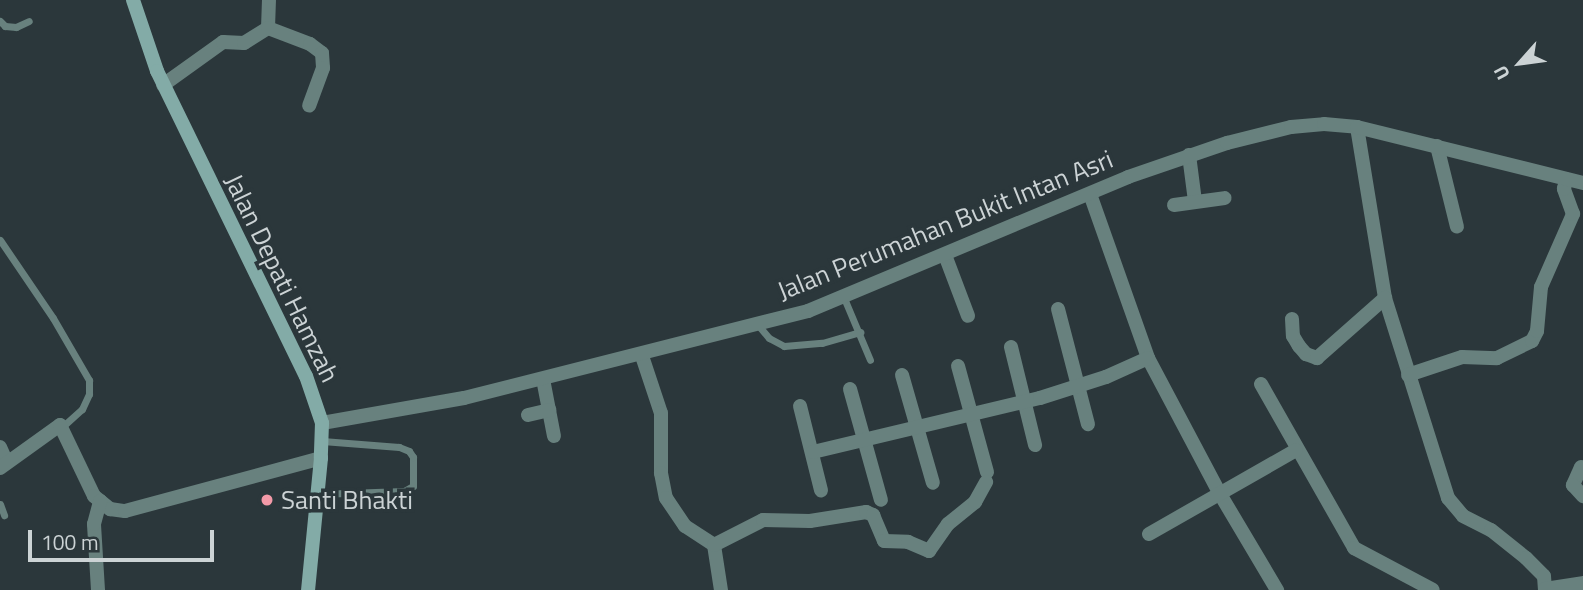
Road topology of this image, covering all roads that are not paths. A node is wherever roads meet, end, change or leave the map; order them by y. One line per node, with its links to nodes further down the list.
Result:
1 (269, 0): 5 (street)
2 (135, 1): 6 (main road, Jalan Depati Hamzah)
3 (0, 21): 4 (lane)
4 (29, 21)
5 (268, 28): 6 (street); 7 (street)
6 (163, 85): 43 (main road, Jalan Depati Hamzah)
7 (309, 106)
8 (1357, 127): 9 (street, Jalan Perumahan Bukit Intan Asri); 10 (street, Jalan Perumahan Bukit Intan Asri); 21 (street)
9 (1437, 146): 11 (street, Jalan Perumahan Bukit Intan Asri); 17 (street)
10 (1189, 155): 13 (street, Jalan Perumahan Bukit Intan Asri); 15 (street)
11 (1566, 179): 12 (street, Jalan Perumahan Bukit Intan Asri); 33 (street)
12 (1583, 184)
13 (1090, 194): 19 (street, Jalan Perumahan Bukit Intan Asri); 29 (street)
14 (1226, 198): 15 (street)
15 (1195, 201): 16 (street)
16 (1174, 205)
17 (1457, 227)
18 (0, 240): 45 (lane)
19 (945, 255): 20 (street, Jalan Perumahan Bukit Intan Asri); 23 (street)
20 (844, 298): 25 (street, Jalan Perumahan Bukit Intan Asri); 26 (lane)
21 (1385, 298): 24 (street); 33 (street)
22 (1058, 309): 36 (street)
23 (968, 316)
24 (1292, 319)
25 (758, 325): 26 (lane); 28 (street, Jalan Perumahan Bukit Intan Asri)
26 (860, 332): 30 (lane)
27 (1011, 347): 38 (street)
28 (642, 356): 34 (street, Jalan Perumahan Bukit Intan Asri); 67 (street)
29 (1148, 358): 36 (street); 60 (street)
30 (870, 360)
31 (958, 366): 42 (street)
32 (902, 375): 46 (street)
33 (1408, 375): 69 (street)
34 (542, 379): 40 (street); 43 (street, Jalan Perumahan Bukit Intan Asri)
35 (1261, 384): 52 (street)
36 (1079, 386): 38 (street); 44 (street)
37 (850, 389): 48 (street)
38 (1025, 402): 42 (street); 50 (street)
39 (800, 405): 53 (street)
40 (548, 410): 41 (street); 47 (street)
41 (528, 415)
42 (972, 415): 46 (street); 67 (street)
43 (322, 423): 49 (main road, Jalan Depati Hamzah)
44 (1088, 424)
45 (62, 427): 55 (street); 63 (street)
46 (917, 428): 48 (street); 57 (street)
47 (554, 436)
48 (866, 440): 53 (street); 62 (street)
49 (321, 441): 54 (main road, Jalan Depati Hamzah); 59 (lane)
50 (1035, 445)
51 (0, 447): 55 (street)
52 (1296, 450): 60 (street); 74 (street)
53 (813, 452): 58 (street)
54 (321, 458): 59 (main road, Jalan Depati Hamzah); 63 (street)
55 (4, 465)
56 (1581, 467): 61 (street)
57 (933, 483)
58 (821, 490)
59 (318, 494): 71 (main road, Jalan Depati Hamzah)
60 (1220, 494): 66 (street); 73 (street)
61 (1583, 496)
62 (881, 500)
63 (100, 501): 70 (street)
64 (0, 504): 65 (lane)
65 (4, 515)
66 (1149, 534)
67 (714, 545): 72 (street)
68 (1583, 583): 69 (street)
69 (1545, 589)
70 (98, 590)
71 (308, 590)
72 (721, 590)
73 (1278, 590)
74 (1433, 590)

